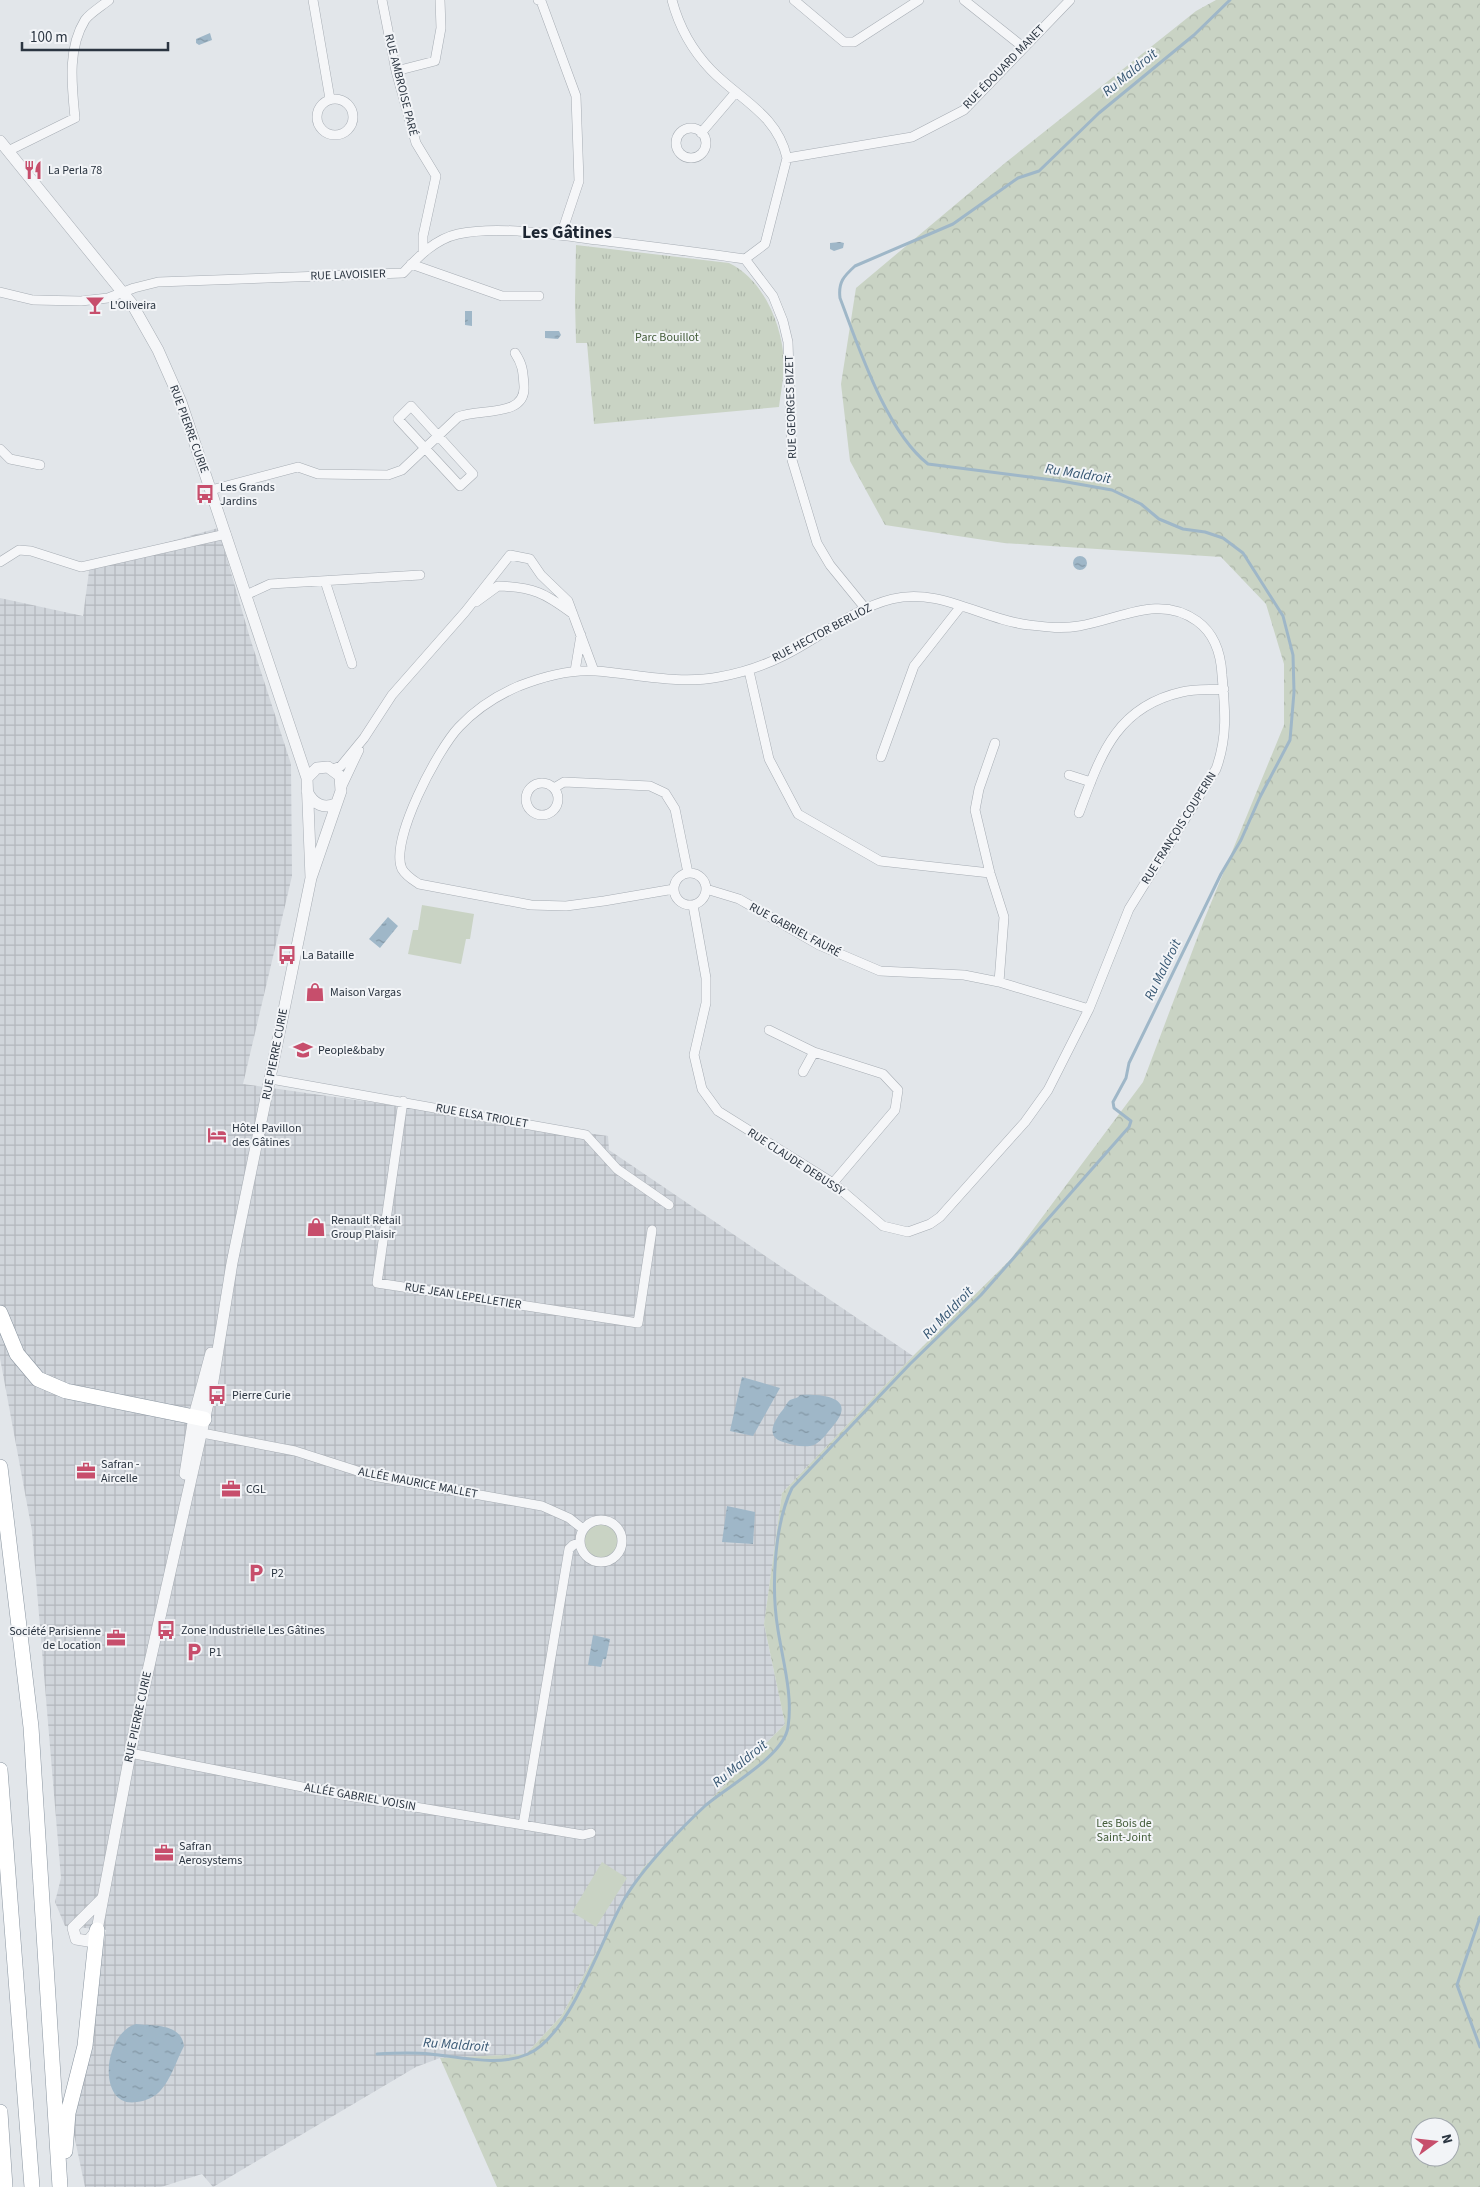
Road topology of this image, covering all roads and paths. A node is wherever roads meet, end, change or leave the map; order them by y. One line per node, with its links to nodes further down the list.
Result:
1 (109, 0): 17 (street)
2 (313, 0): 14 (street)
3 (382, 0): 12 (street, RUE AMBROISE PARÉ)
4 (440, 0): 12 (street)
5 (538, 0): 19 (street)
6 (672, 0): 13 (street)
7 (794, 0): 8 (street)
8 (919, 0)
9 (964, 0): 11 (street)
10 (1070, 0): 11 (street, RUE ÉDOUARD MANET)
11 (1023, 47): 18 (street, RUE ÉDOUARD MANET)
12 (396, 71): 20 (street, RUE AMBROISE PARÉ)
13 (736, 92): 15 (street); 18 (street)
14 (330, 99): 14 (street)
15 (701, 133)
16 (0, 141): 17 (street, RUE PIERRE CURIE)
17 (8, 151): 24 (street, RUE PIERRE CURIE)
18 (787, 158): 21 (street)
19 (561, 236): 20 (street, RUE LAVOISIER); 21 (street, RUE LAVOISIER)
20 (423, 253): 22 (street, RUE LAVOISIER)
21 (745, 259): 39 (street, RUE GEORGES BIZET)
22 (411, 264): 24 (street, RUE LAVOISIER); 25 (street)
23 (0, 292): 24 (street, RUE LAVOISIER)
24 (123, 292): 31 (street, RUE PIERRE CURIE)
25 (539, 296)
26 (515, 353): 27 (street)
27 (438, 436): 28 (street); 28 (street); 28 (street)
28 (425, 448): 31 (street)
29 (0, 449): 30 (street)
30 (40, 465)
31 (211, 490): 32 (street, RUE PIERRE CURIE)
32 (226, 534): 33 (street); 36 (street, RUE PIERRE CURIE)
33 (0, 562)
34 (420, 576): 35 (street)
35 (325, 581): 36 (street); 42 (street)
36 (246, 595): 50 (street, RUE PIERRE CURIE)
37 (961, 606): 39 (street, RUE HECTOR BERLIOZ); 46 (street, RUE FRANÇOIS COUPERIN); 49 (street)
38 (468, 608): 40 (street); 40 (street); 47 (street)
39 (865, 608): 45 (street, RUE HECTOR BERLIOZ)
40 (574, 614): 41 (street)
41 (581, 635): 43 (street); 44 (street)
42 (352, 664)
43 (594, 670): 44 (street, RUE HECTOR BERLIOZ); 45 (street, RUE HECTOR BERLIOZ)
44 (575, 671): 64 (street, RUE HECTOR BERLIOZ)
45 (749, 671): 62 (street)
46 (1224, 689): 55 (street); 68 (street, RUE FRANÇOIS COUPERIN)
47 (364, 738): 52 (street); 56 (street)
48 (995, 743): 62 (street)
49 (881, 757)
50 (300, 758): 51 (street); 54 (street, RUE PIERRE CURIE)
51 (317, 768): 52 (street); 54 (street)
52 (333, 769): 56 (street)
53 (1069, 775): 55 (street)
54 (307, 778): 58 (street, RUE PIERRE CURIE)
55 (1091, 782): 60 (street)
56 (342, 786): 59 (street, RUE PIERRE CURIE)
57 (554, 788): 61 (street)
58 (307, 791): 59 (street); 63 (street, RUE PIERRE CURIE)
59 (337, 803): 63 (street, RUE PIERRE CURIE)
60 (1079, 813)
61 (688, 873): 64 (street); 65 (street)
62 (990, 873): 67 (street)
63 (311, 878): 72 (street, RUE PIERRE CURIE)
64 (674, 889): 66 (street)
65 (706, 889): 66 (street); 67 (street, RUE GABRIEL FAURÉ)
66 (693, 905): 74 (street, RUE CLAUDE DEBUSSY)
67 (1000, 982): 68 (street, RUE GABRIEL FAURÉ)
68 (1089, 1009): 74 (street, RUE CLAUDE DEBUSSY)
69 (769, 1030): 70 (street)
70 (814, 1052): 71 (street); 74 (street)
71 (803, 1072)
72 (271, 1079): 73 (street, RUE ELSA TRIOLET); 78 (street, RUE PIERRE CURIE)
73 (403, 1101): 75 (street, RUE ELSA TRIOLET); 76 (street, RUE JEAN LEPELLETIER)
74 (833, 1183)
75 (669, 1206)
76 (652, 1230)
77 (0, 1313): 78 (highway)
78 (198, 1424): 80 (street, ALLÉE MAURICE MALLET); 82 (street, RUE PIERRE CURIE)
79 (0, 1467): 91 (highway)
80 (583, 1529): 81 (street); 81 (street)
81 (579, 1543): 84 (street)
82 (130, 1753): 84 (street, ALLÉE GABRIEL VOISIN); 86 (street, RUE PIERRE CURIE)
83 (0, 1770): 90 (highway)
84 (523, 1825): 85 (street, ALLÉE GABRIEL VOISIN)
85 (591, 1833)
86 (102, 1899): 87 (street, RUE PIERRE CURIE); 87 (street)
87 (97, 1930): 91 (highway)
88 (0, 2112): 89 (highway)
89 (6, 2187)
90 (32, 2187)
91 (61, 2187)

